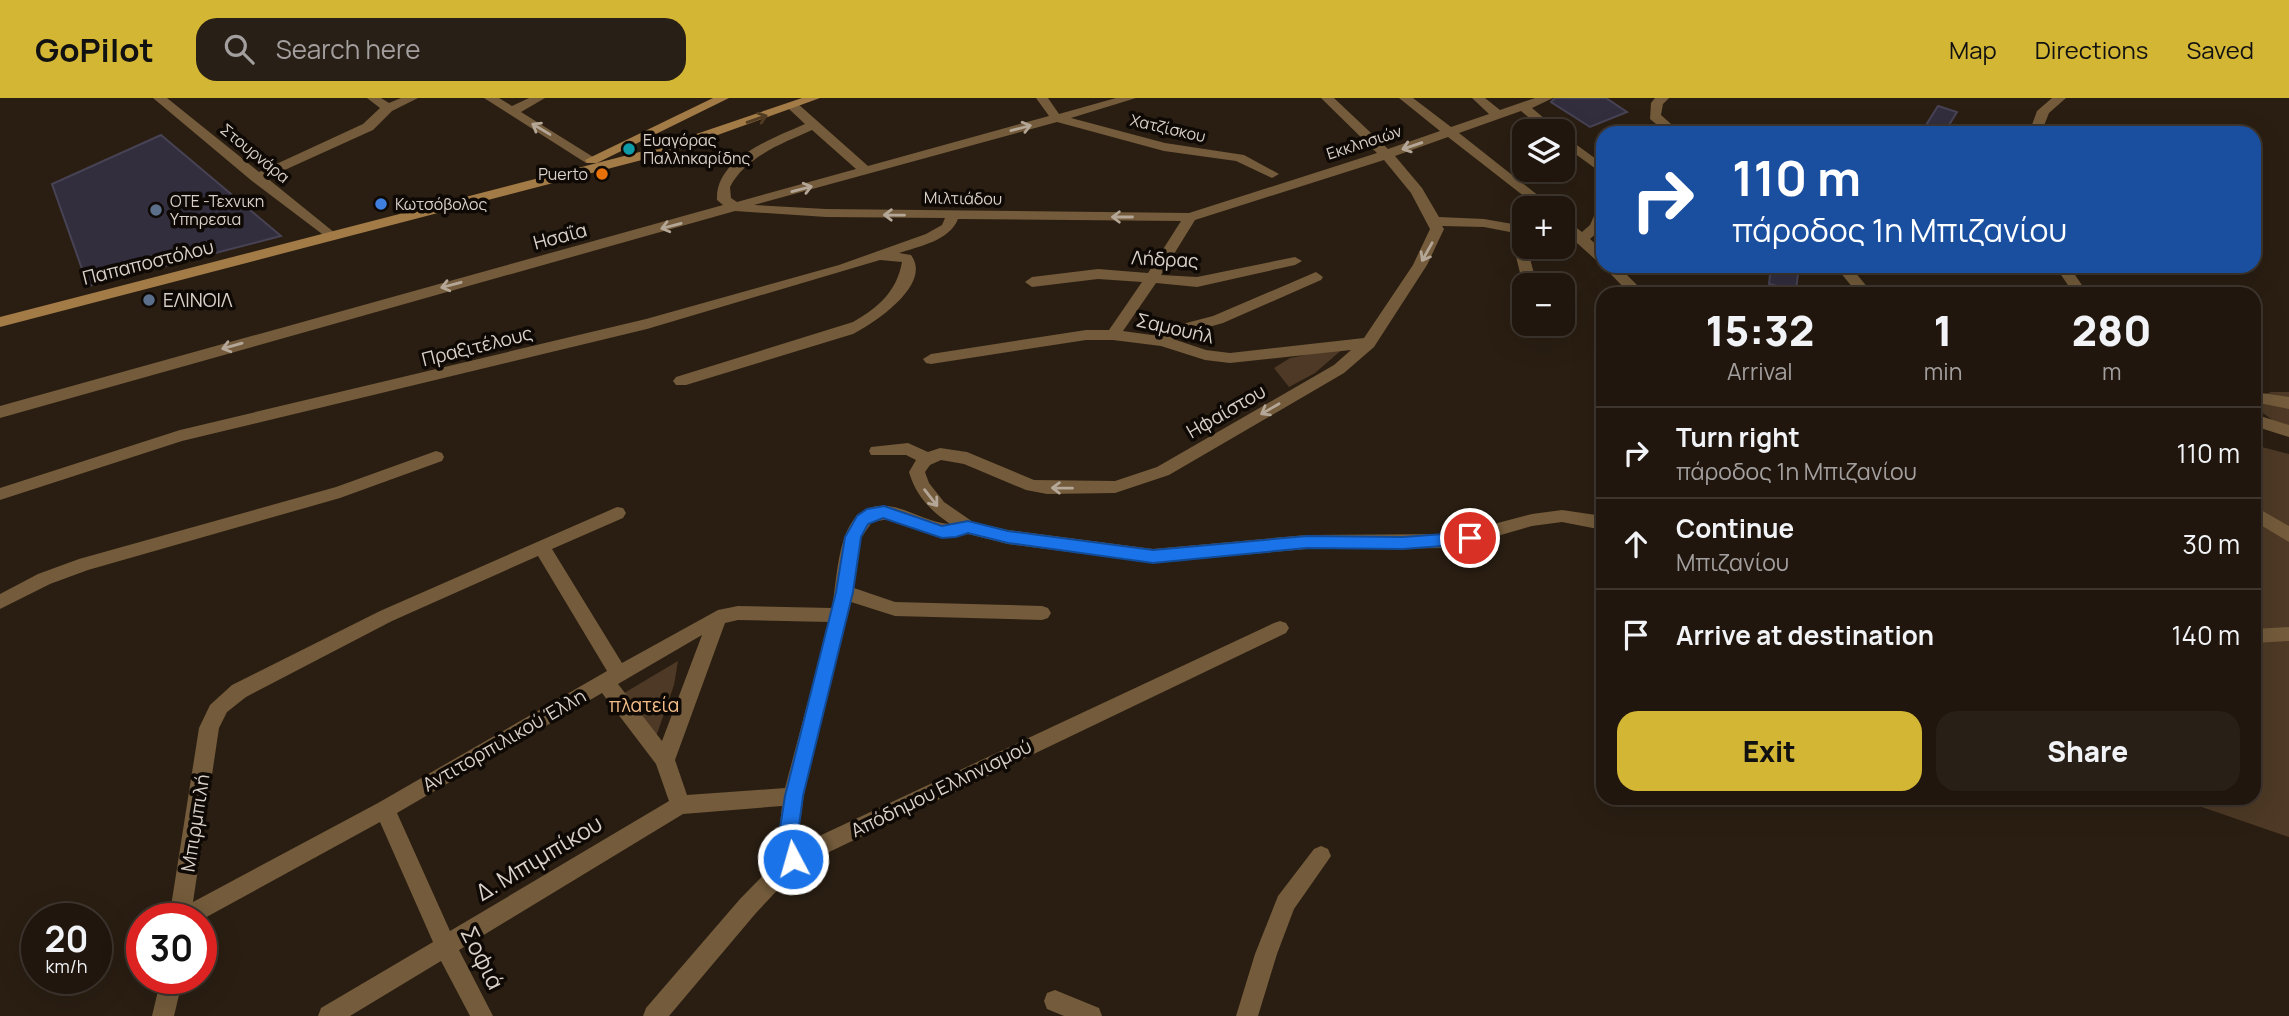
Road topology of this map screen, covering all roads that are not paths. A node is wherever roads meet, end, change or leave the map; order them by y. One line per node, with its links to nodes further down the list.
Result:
1 (159, 98): 35 (street, Στουρνάρα)
2 (373, 98): 18 (street)
3 (412, 98): 18 (street)
4 (490, 98): 19 (street)
5 (539, 98): 19 (street)
6 (723, 98): 27 (main road)
7 (814, 98): 16 (main road)
8 (1042, 98): 21 (street)
9 (1130, 98): 21 (street, Ησαΐα)
10 (1327, 98): 30 (street)
11 (1405, 98): 26 (street)
12 (1478, 98): 20 (street)
13 (1547, 98): 17 (street, Εκκλησιών)
14 (1663, 98): 24 (street)
15 (2060, 98): 25 (street)
16 (793, 106): 23 (street); 29 (main road, one-way to 16)
17 (1523, 107): 20 (street, Εκκλησιών); 22 (street)
18 (388, 108): 35 (street)
19 (512, 111): 31 (street, one-way to 19)
20 (1499, 116): 26 (street, Εκκλησιών)
21 (1056, 118): 33 (street, Ησαΐα, one-way to 21); 34 (street, Χατζίσκου)
22 (1538, 119)
23 (815, 124): 33 (street); 38 (street)
24 (1666, 126)
25 (2038, 126)
26 (1448, 133): 30 (street, Εκκλησιών, one-way to 30); 37 (street)
27 (644, 135): 29 (main road); 31 (main road)
28 (1575, 148): 32 (street)
29 (660, 151): 36 (main road)
30 (1385, 155): 40 (street, Εκκλησιών); 41 (street)
31 (591, 160): 36 (main road)
32 (1596, 165)
33 (866, 171): 38 (street, Ησαΐα, one-way to 33)
34 (1272, 174)
35 (257, 178): 45 (street, Στουρνάρα)
36 (551, 179): 45 (main road, Παπαποστόλου)
37 (1531, 196)
38 (736, 207): 39 (street, Μιλτιάδου, one-way to 38); 66 (street, Ησαΐα, one-way to 66)
39 (953, 215): 40 (street, Μιλτιάδου, one-way to 39); 49 (street, Πραξιτέλους)
40 (1190, 217): 54 (street)
41 (1434, 221): 43 (street); 61 (street, Ηφαίστου, one-way to 61)
42 (1596, 228): 47 (street)
43 (1512, 229)
44 (1575, 233): 47 (street)
45 (330, 236): 58 (main road, Παπαποστόλου)
46 (1575, 237): 47 (street)
47 (1579, 237): 48 (street)
48 (1596, 253)
49 (877, 258): 63 (street); 72 (street, Πραξιτέλους)
50 (1295, 261): 54 (street, Λήδρας)
51 (1616, 273): 56 (street)
52 (1848, 273): 57 (street)
53 (1316, 276): 60 (street)
54 (1151, 279): 55 (street, Λήδρας); 59 (street)
55 (1032, 282)
56 (1632, 287)
57 (1860, 287)
58 (0, 322)
59 (1113, 335): 60 (street, Σαμουήλ); 62 (street, Σαμουήλ)
60 (1162, 341): 61 (street, Σαμουήλ)
61 (1369, 343): 71 (street, Ηφαίστου, one-way to 71)
62 (931, 359)
63 (681, 381)
64 (2261, 398): 65 (street)
65 (2289, 403)
66 (0, 412)
67 (2261, 422): 68 (street)
68 (2289, 431)
69 (877, 451): 71 (street, Ηφαίστου)
70 (436, 457): 80 (street)
71 (927, 459): 76 (street, one-way to 76)
72 (0, 494)
73 (617, 513): 78 (street)
74 (2261, 517): 77 (street)
75 (1596, 522): 76 (street)
76 (968, 527): 79 (street)
77 (2289, 535)
78 (541, 547): 87 (street); 94 (street, Μπιρμπιλή)
79 (845, 592): 81 (street); 82 (street)
80 (0, 602)
81 (1042, 613)
82 (838, 615): 83 (street, Αντιτορπιλικού Έλλη); 89 (street)
83 (718, 617): 87 (street, Αντιτορπιλικού Έλλη); 88 (street)
84 (1280, 628): 93 (street, Απόδημου Ελληνισμού)
85 (2289, 634): 86 (street)
86 (2261, 636)
87 (611, 677): 88 (street); 91 (street, Αντιτορπιλικού Έλλη)
88 (665, 760): 90 (street)
89 (794, 796): 90 (street, Δ. Μπιμπίκου); 93 (street)
90 (680, 805): 96 (street, Δ. Μπιμπίκου)
91 (385, 809): 95 (street, Αντιτορπιλικού Έλλη); 96 (street, Σοφιά)
92 (1321, 856): 104 (street)
93 (793, 859): 102 (street, Απόδημου Ελληνισμού)
94 (183, 903)
95 (211, 903)
96 (445, 945): 100 (street, Δ. Μπιμπίκου); 101 (street, Σοφιά)
97 (168, 994): 99 (street)
98 (1055, 1001): 103 (street)
99 (163, 1016)
100 (329, 1016)
101 (482, 1016)
102 (653, 1016)
103 (1091, 1016)
104 (1247, 1016)

